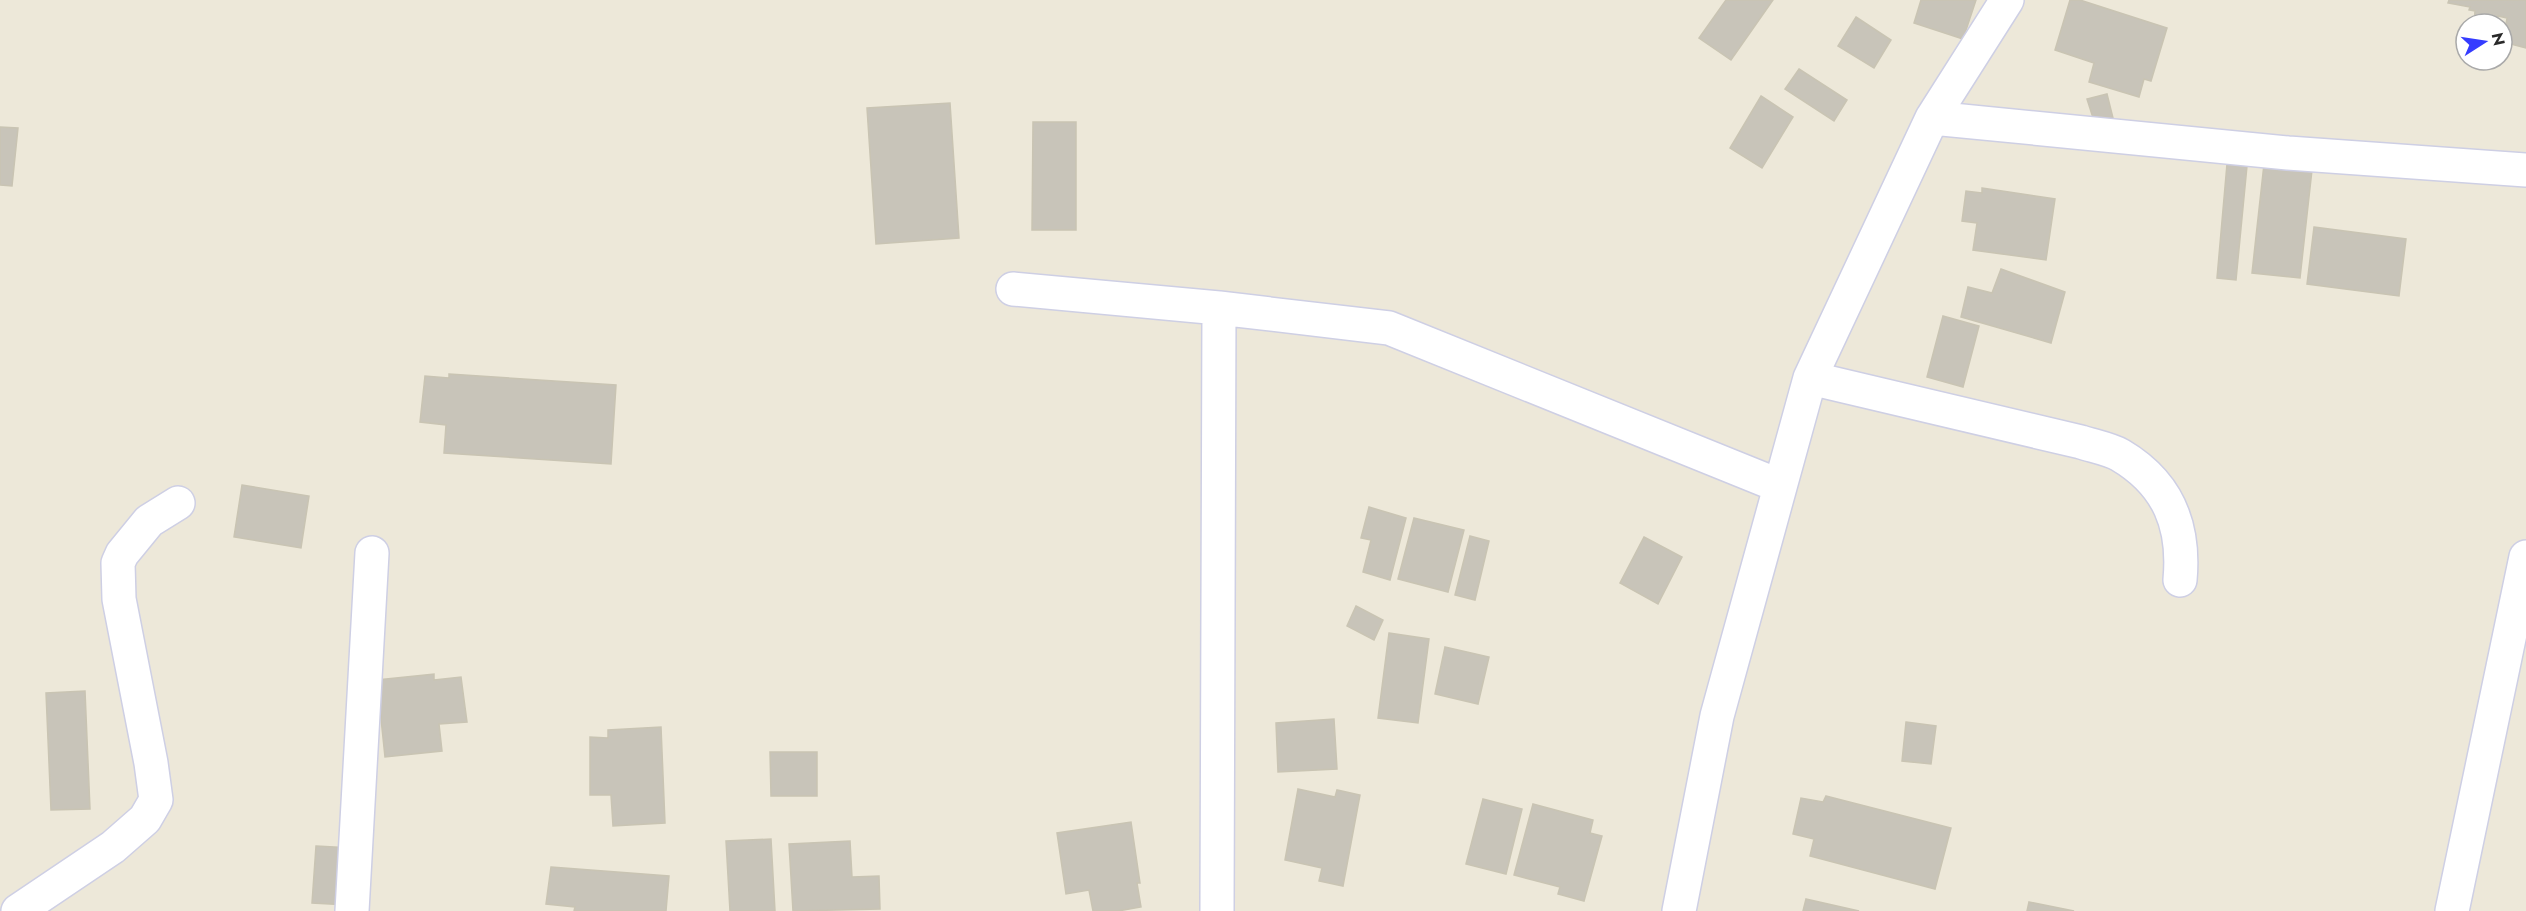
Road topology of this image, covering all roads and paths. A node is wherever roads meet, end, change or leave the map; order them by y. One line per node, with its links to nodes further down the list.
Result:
1 (2007, 0): 2 (street)
2 (1932, 118): 3 (street); 6 (street)
3 (2526, 170)
4 (1013, 289): 5 (street)
5 (1219, 308): 7 (street); 14 (street)
6 (1810, 378): 7 (street); 11 (street)
7 (1780, 486): 15 (street)
8 (178, 503): 12 (street)
9 (372, 553): 13 (street)
10 (2526, 557): 16 (street)
11 (2180, 580)
12 (18, 911)
13 (352, 911)
14 (1217, 911)
15 (1679, 911)
16 (2452, 911)

